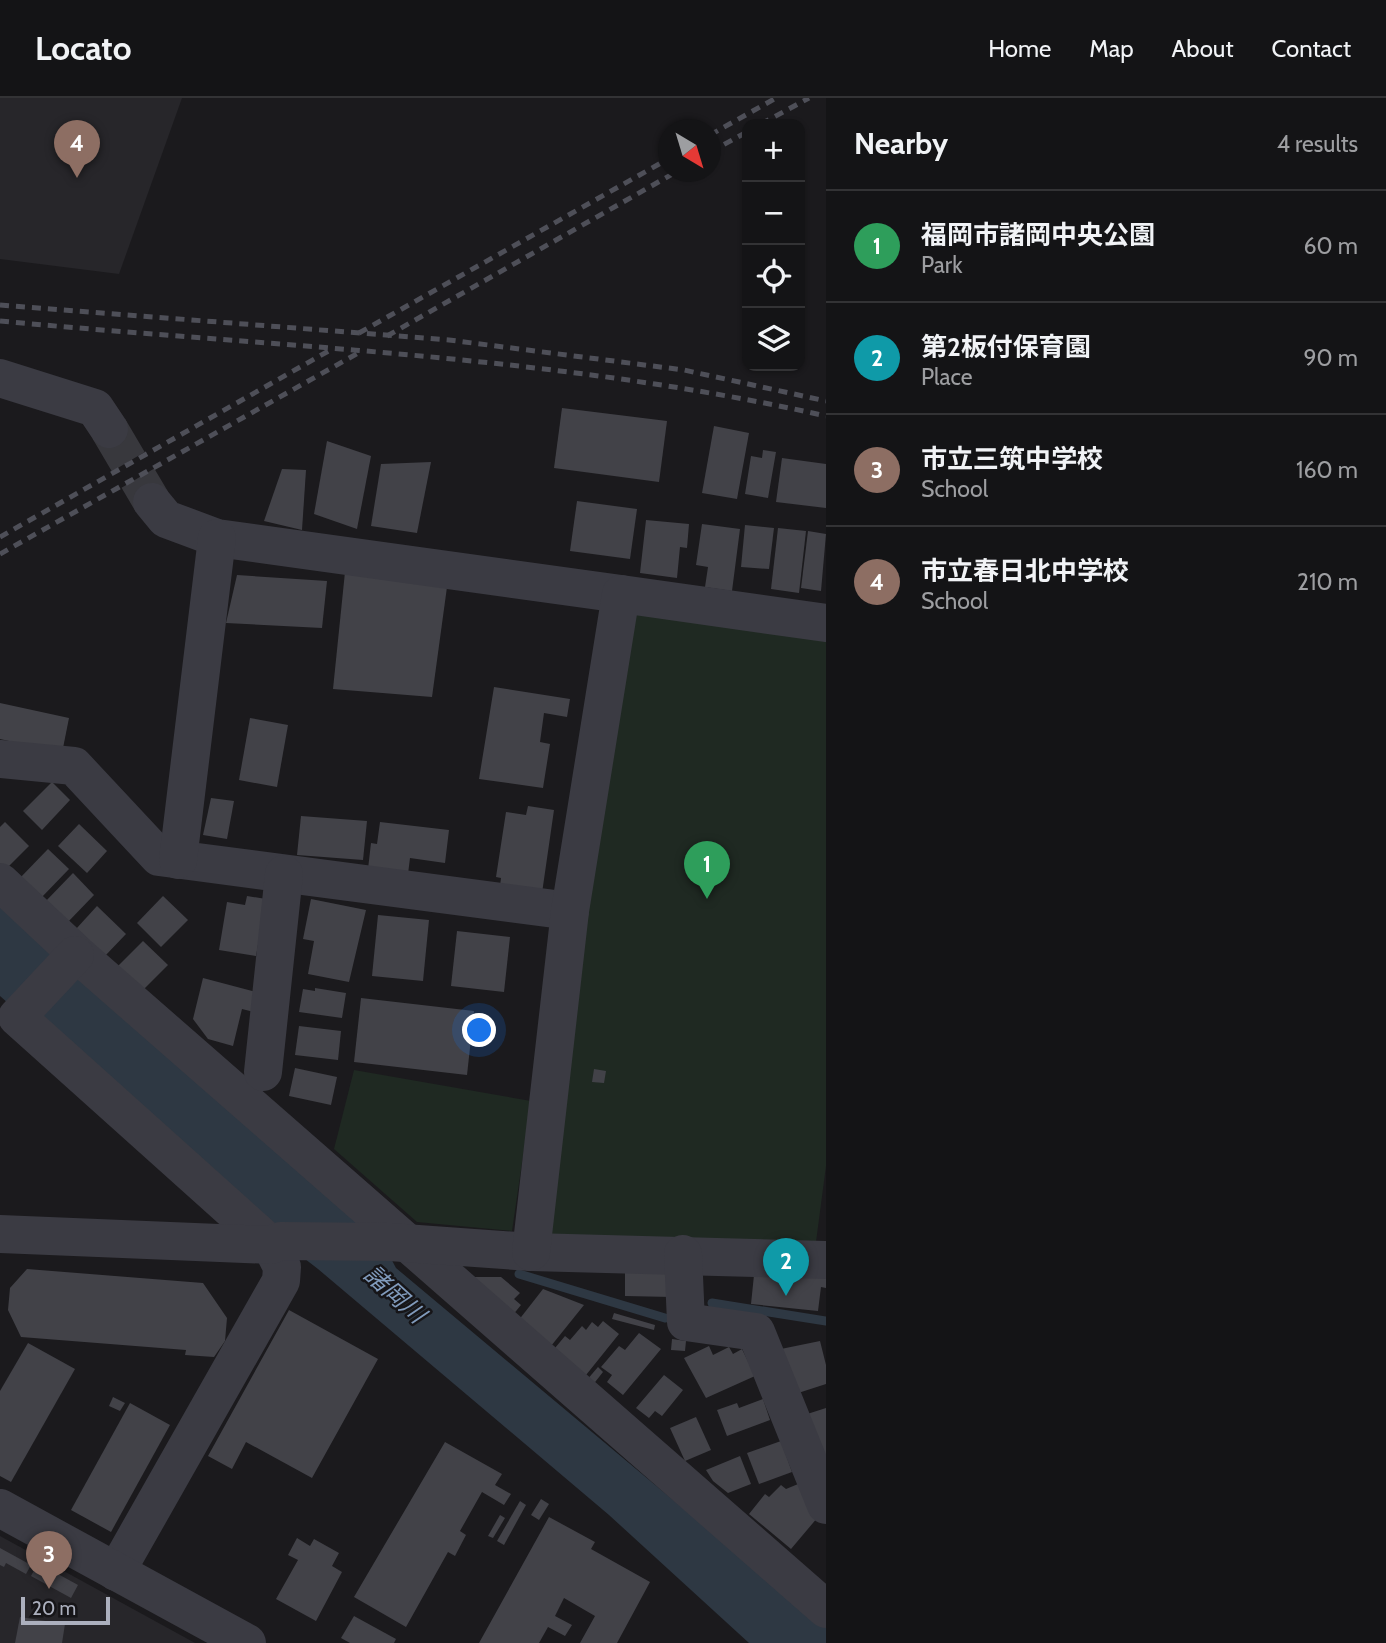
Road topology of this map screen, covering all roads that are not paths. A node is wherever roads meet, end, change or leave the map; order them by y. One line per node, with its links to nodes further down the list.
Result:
1 (0, 378): 2 (street)
2 (109, 429)
3 (152, 502): 4 (street)
4 (217, 538): 5 (street); 8 (street)
5 (621, 594): 6 (street); 11 (street)
6 (826, 623)
7 (0, 759): 8 (street)
8 (178, 860): 9 (street)
9 (284, 874): 11 (street); 13 (street)
10 (0, 881): 15 (street)
11 (570, 911): 17 (street)
12 (75, 955): 16 (street)
13 (263, 1072)
14 (0, 1234): 16 (street)
15 (398, 1242): 16 (street); 17 (street); 23 (street)
16 (276, 1243): 22 (street)
17 (531, 1252): 18 (street)
18 (683, 1254): 19 (street); 20 (street)
19 (826, 1260)
20 (826, 1505)
21 (0, 1508): 22 (street)
22 (116, 1572): 24 (street)
23 (826, 1609)
24 (247, 1643)

